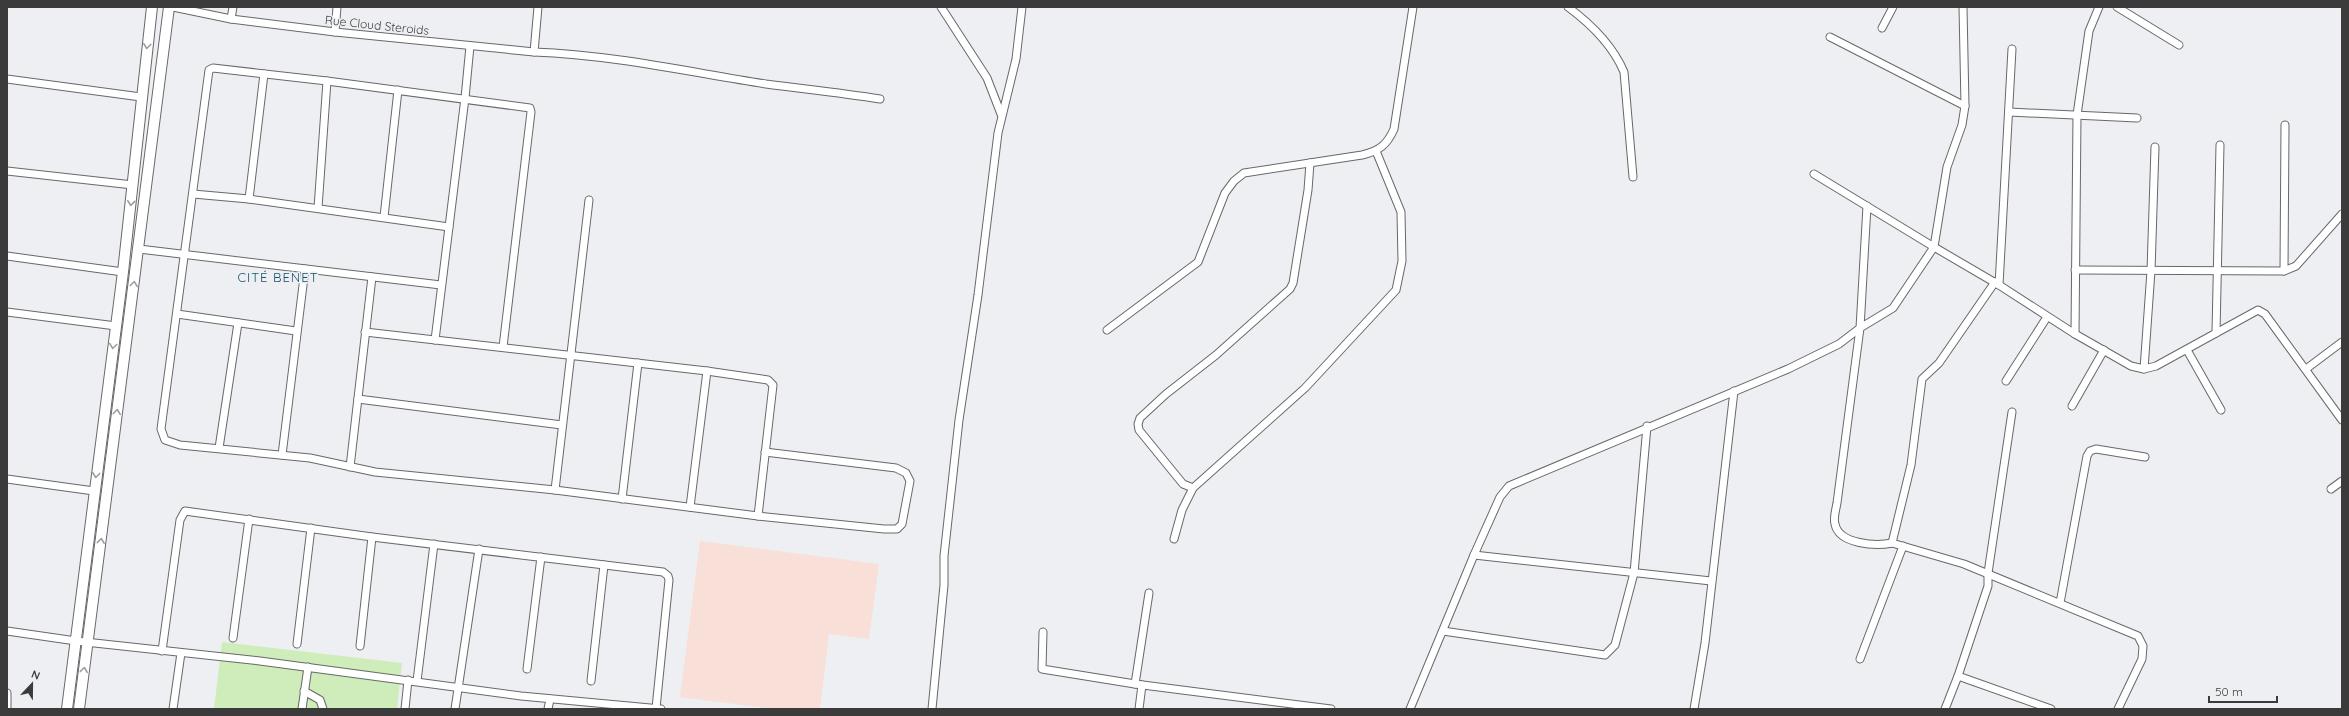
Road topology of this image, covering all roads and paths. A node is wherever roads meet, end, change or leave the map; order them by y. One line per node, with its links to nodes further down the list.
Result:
1 (152, 7): 27 (main road, one-way to 27)
2 (169, 7): 53 (main road)
3 (173, 7): 15 (street, Rue Cloud Steroids)
4 (233, 7): 15 (street)
5 (337, 7): 17 (street)
6 (538, 7): 22 (street)
7 (941, 7): 32 (street)
8 (1022, 7): 32 (street)
9 (1413, 7): 38 (street)
10 (1568, 7): 42 (street)
11 (1893, 7): 16 (street)
12 (1963, 7): 30 (street)
13 (2099, 7): 33 (street)
14 (2117, 7): 19 (street)
15 (232, 19): 17 (street, Rue Cloud Steroids)
16 (1882, 28)
17 (335, 32): 20 (street, Rue Cloud Steroids)
18 (1830, 37): 30 (street)
19 (2178, 45)
20 (470, 46): 22 (street, Rue Cloud Steroids); 28 (street)
21 (2012, 49): 31 (street)
22 (534, 52): 29 (street, Rue Cloud Steroids)
23 (264, 74): 25 (street); 44 (street); 45 (street)
24 (7, 79): 27 (street)
25 (326, 81): 26 (street); 48 (street)
26 (398, 90): 28 (street); 50 (street)
27 (141, 97): 43 (main road)
28 (466, 98): 51 (street); 78 (street)
29 (880, 99)
30 (1965, 106): 52 (street)
31 (2009, 112): 33 (street); 63 (street)
32 (1001, 114): 158 (street)
33 (2077, 115): 34 (street); 57 (street)
34 (2137, 118)
35 (2285, 125): 59 (street)
36 (2220, 145): 61 (street)
37 (2154, 147): 58 (street)
38 (1376, 151): 39 (street); 102 (street)
39 (1310, 163): 71 (street); 102 (street)
40 (7, 171): 43 (street)
41 (1814, 174): 47 (street)
42 (1633, 177)
43 (133, 185): 60 (main road, one-way to 60)
44 (193, 194): 45 (street); 55 (street)
45 (249, 199): 48 (street)
46 (589, 200): 81 (street)
47 (1867, 206): 52 (street); 70 (street)
48 (318, 208): 50 (street)
49 (2342, 214): 59 (street)
50 (384, 218): 51 (street)
51 (449, 227): 64 (street)
52 (1934, 247): 63 (street); 70 (street)
53 (139, 249): 55 (street); 130 (main road, one-way to 53)
54 (7, 256): 60 (street)
55 (185, 256): 56 (street); 66 (street)
56 (305, 269): 62 (street); 72 (street)
57 (2075, 270): 58 (street); 75 (street)
58 (2151, 271): 61 (street); 83 (street)
59 (2284, 271): 61 (street)
60 (123, 272): 69 (main road)
61 (2217, 272): 74 (street)
62 (372, 277): 64 (street); 73 (street)
63 (1997, 284): 67 (street); 113 (street)
64 (441, 285): 76 (street)
65 (7, 312): 69 (street)
66 (177, 314): 68 (street); 95 (street)
67 (2047, 317): 75 (street); 86 (street)
68 (238, 323): 72 (street); 95 (street)
69 (116, 326): 105 (main road, one-way to 105)
70 (1860, 328): 87 (street); 113 (street)
71 (1107, 330)
72 (296, 331): 97 (street)
73 (365, 332): 76 (street); 88 (street)
74 (2216, 333): 80 (street); 84 (street)
75 (2075, 334): 79 (street)
76 (435, 340): 78 (street)
77 (2342, 342): 84 (street)
78 (503, 347): 81 (street)
79 (2104, 350): 83 (street); 89 (street)
80 (2186, 350): 83 (street); 90 (street)
81 (572, 355): 82 (street); 93 (street)
82 (638, 363): 85 (street); 106 (street)
83 (2144, 369)
84 (2306, 369): 92 (street)
85 (707, 370): 96 (street); 107 (street)
86 (2006, 381)
87 (1734, 391): 94 (street); 122 (street)
88 (358, 399): 93 (street); 99 (street)
89 (2072, 406)
90 (2221, 410)
91 (2012, 412): 121 (street)
92 (2342, 420)
93 (562, 425): 104 (street)
94 (1647, 426): 117 (street); 120 (street)
95 (219, 448): 97 (street)
96 (765, 452): 108 (street); 108 (street)
97 (282, 455): 99 (street)
98 (2145, 457): 124 (street)
99 (350, 467): 104 (street)
100 (7, 479): 105 (street)
101 (2342, 481): 103 (street)
102 (1193, 488): 112 (street)
103 (2331, 489)
104 (555, 490): 106 (street)
105 (94, 491): 129 (main road)
106 (622, 498): 107 (street)
107 (690, 507): 108 (street)
108 (758, 516)
109 (249, 520): 110 (street); 128 (street); 133 (street)
110 (310, 528): 111 (street); 131 (street)
111 (372, 536): 114 (street); 132 (street)
112 (1174, 539)
113 (1892, 543): 115 (street)
114 (434, 544): 116 (street); 140 (street)
115 (1903, 546): 121 (street); 135 (street)
116 (479, 549): 118 (street); 143 (street)
117 (1474, 555): 120 (street); 126 (street)
118 (541, 557): 119 (street); 137 (street)
119 (604, 565): 141 (street); 157 (street)
120 (1634, 573): 122 (street); 126 (street)
121 (1988, 573): 124 (street); 138 (street)
122 (1711, 581): 162 (street)
123 (1149, 593): 142 (street)
124 (2060, 603): 165 (street)
125 (7, 631): 129 (street)
126 (1443, 631): 161 (street)
127 (1043, 632): 142 (street)
128 (232, 638)
129 (76, 642): 130 (street); 149 (main road)
130 (88, 643): 133 (street); 150 (main road, one-way to 130)
131 (297, 644)
132 (360, 646)
133 (162, 651): 134 (street)
134 (181, 653): 136 (street); 151 (street)
135 (1860, 659)
136 (308, 667): 139 (street); 144 (street)
137 (527, 669)
138 (1958, 676): 163 (street); 164 (street)
139 (408, 680): 140 (street); 154 (street)
140 (417, 681): 143 (street)
141 (591, 682)
142 (1138, 685): 159 (street); 160 (street)
143 (458, 687): 146 (street); 155 (street)
144 (304, 691): 152 (street); 153 (street)
145 (7, 693): 148 (street)
146 (550, 699): 147 (street); 156 (street)
147 (615, 706): 157 (street)
148 (7, 707)
149 (67, 709)
150 (79, 709)
151 (173, 709)
152 (302, 709)
153 (323, 709)
154 (405, 709)
155 (455, 709)
156 (548, 709)
157 (659, 709)
158 (932, 709)
159 (1139, 709)
160 (1331, 709)
161 (1410, 709)
162 (1694, 709)
163 (1946, 709)
164 (2051, 709)
165 (2118, 709)

